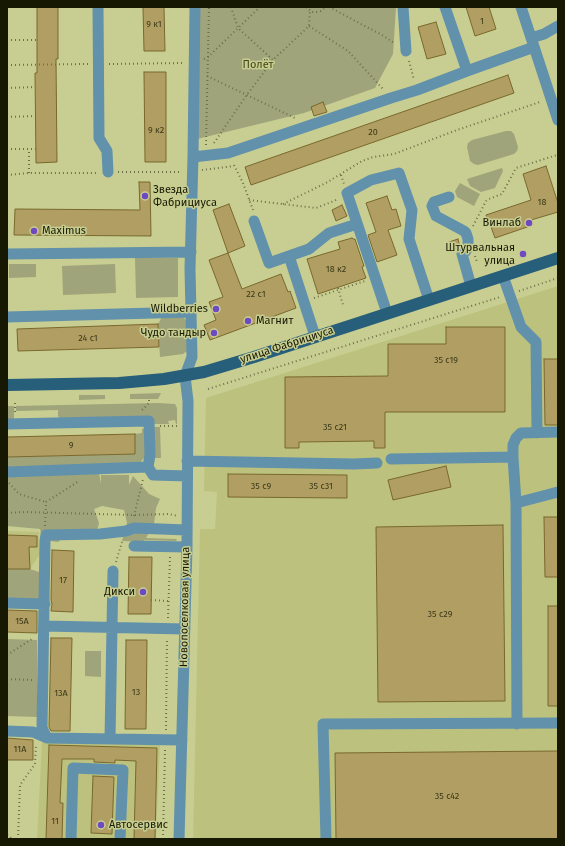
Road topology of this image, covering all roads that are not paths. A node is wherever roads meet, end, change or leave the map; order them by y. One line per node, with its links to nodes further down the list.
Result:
1 (98, 7): 13 (street)
2 (195, 7): 12 (street)
3 (403, 7): 8 (street)
4 (445, 7): 9 (street)
5 (521, 7): 7 (street)
6 (558, 26): 7 (street)
7 (533, 42): 9 (street); 10 (street)
8 (406, 51)
9 (467, 71): 12 (street)
10 (554, 95): 11 (street)
11 (558, 120)
12 (193, 157): 17 (street)
13 (108, 172)
14 (449, 197): 22 (street)
15 (254, 221): 19 (street)
16 (357, 224): 19 (street); 23 (street); 25 (street)
17 (191, 252): 18 (street); 24 (street)
18 (7, 254)
19 (289, 256): 27 (street)
20 (558, 258): 21 (main road, улица Фабрициуса)
21 (503, 276): 22 (main road, улица Фабрициуса); 32 (street)
22 (471, 286): 23 (main road, улица Фабрициуса)
23 (429, 300): 25 (main road, улица Фабрициуса)
24 (191, 312): 26 (street); 28 (street)
25 (387, 313): 27 (main road, улица Фабрициуса)
26 (7, 317)
27 (315, 336): 28 (main road, улица Фабрициуса)
28 (185, 376): 29 (main road, улица Фабрициуса); 35 (street, Новопоселковая улица)
29 (7, 385)
30 (7, 424): 37 (street)
31 (558, 432): 32 (street)
32 (538, 433): 33 (street)
33 (513, 457): 34 (street); 41 (street)
34 (391, 459)
35 (187, 461): 36 (street); 39 (street, Новопоселковая улица)
36 (377, 463)
37 (148, 467): 38 (street); 39 (street)
38 (7, 472)
39 (187, 476): 42 (street, Новопоселковая улица)
40 (558, 492): 41 (street)
41 (516, 503): 52 (street)
42 (187, 530): 44 (street, Новопоселковая улица); 47 (street)
43 (134, 546): 44 (street)
44 (187, 547): 49 (street, Новопоселковая улица)
45 (113, 571): 48 (street)
46 (7, 603): 47 (street)
47 (45, 604): 50 (street)
48 (113, 628): 49 (street); 50 (street); 55 (street)
49 (185, 629): 56 (street, Новопоселковая улица)
50 (44, 630): 54 (street)
51 (558, 723): 52 (street)
52 (517, 724): 60 (street)
53 (7, 731): 54 (street)
54 (42, 736): 55 (street)
55 (110, 739): 56 (street)
56 (182, 740): 59 (street, Новопоселковая улица)
57 (71, 839): 58 (street)
58 (120, 839)
59 (179, 839)
60 (326, 839)

